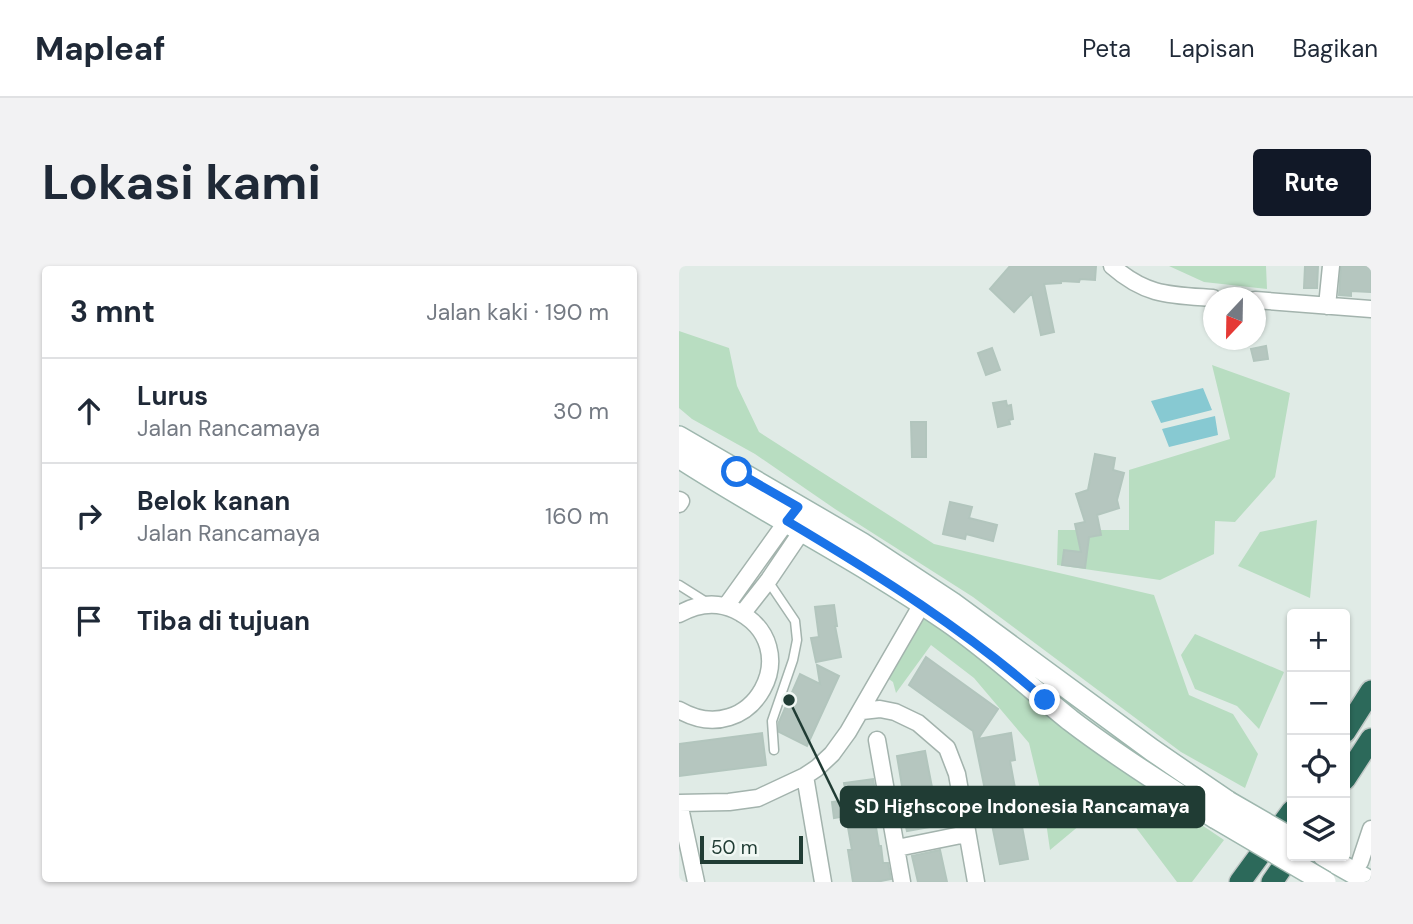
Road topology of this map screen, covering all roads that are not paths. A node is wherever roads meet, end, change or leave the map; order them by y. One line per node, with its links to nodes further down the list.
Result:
1 (1112, 266): 3 (street)
2 (1331, 266): 5 (street)
3 (1203, 297)
4 (1266, 301): 5 (street)
5 (1327, 306): 6 (street)
6 (1371, 309)
7 (679, 437): 9 (street)
8 (679, 457): 9 (street)
9 (800, 519): 10 (street); 12 (street); 13 (street); 26 (street)
10 (768, 581): 15 (street); 22 (lane)
11 (679, 585): 13 (lane)
12 (922, 604): 18 (street); 26 (street)
13 (717, 605): 14 (street); 15 (street)
14 (679, 614)
15 (742, 614): 17 (street)
16 (1371, 691): 19 (highway)
17 (679, 710)
18 (862, 711): 24 (street); 29 (street)
19 (1350, 724)
20 (1371, 739): 23 (highway)
21 (877, 740): 31 (street)
22 (774, 750)
23 (1350, 771)
24 (805, 776): 25 (street); 36 (street)
25 (679, 803): 35 (street)
26 (1222, 810): 30 (street, bridge); 41 (street, bridge)
27 (1287, 818): 39 (highway)
28 (1371, 829): 34 (street)
29 (966, 834): 31 (street); 38 (street)
30 (1287, 837)
31 (897, 848): 37 (street)
32 (1287, 860): 40 (highway)
33 (1340, 861): 34 (street)
34 (1353, 865): 42 (street)
35 (696, 882)
36 (823, 882)
37 (902, 882)
38 (976, 882)
39 (1240, 882)
40 (1272, 882)
41 (1325, 882)
42 (1370, 882)

